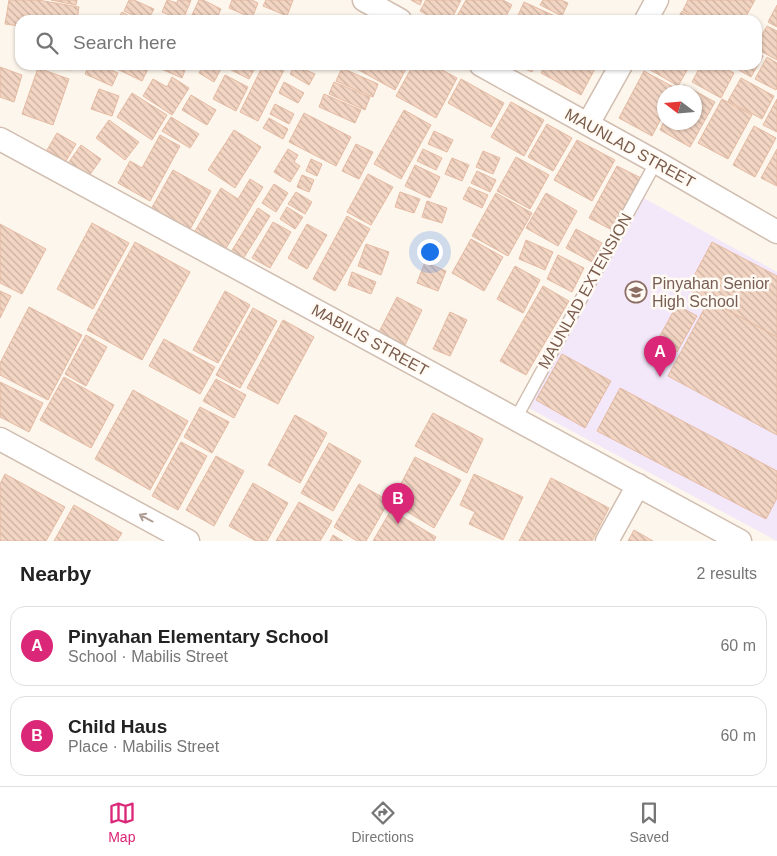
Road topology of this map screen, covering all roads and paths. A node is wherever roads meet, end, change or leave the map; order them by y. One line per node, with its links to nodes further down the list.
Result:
1 (364, 0): 3 (street)
2 (657, 0): 4 (street)
3 (391, 15)
4 (649, 15)
5 (490, 70): 7 (street, MAUNLAD STREET)
6 (618, 70): 7 (street)
7 (588, 124): 9 (street, MAUNLAD STREET)
8 (0, 139): 11 (street, MABILIS STREET)
9 (656, 162): 10 (street, MAUNLAD STREET); 11 (lane, MAUNLAD EXTENSION)
10 (777, 232)
11 (515, 420): 13 (street, MABILIS STREET)
12 (0, 439): 14 (street, one-way to 12)
13 (638, 485): 15 (street); 16 (street, MABILIS STREET)
14 (188, 541)
15 (607, 541)
16 (740, 541)

